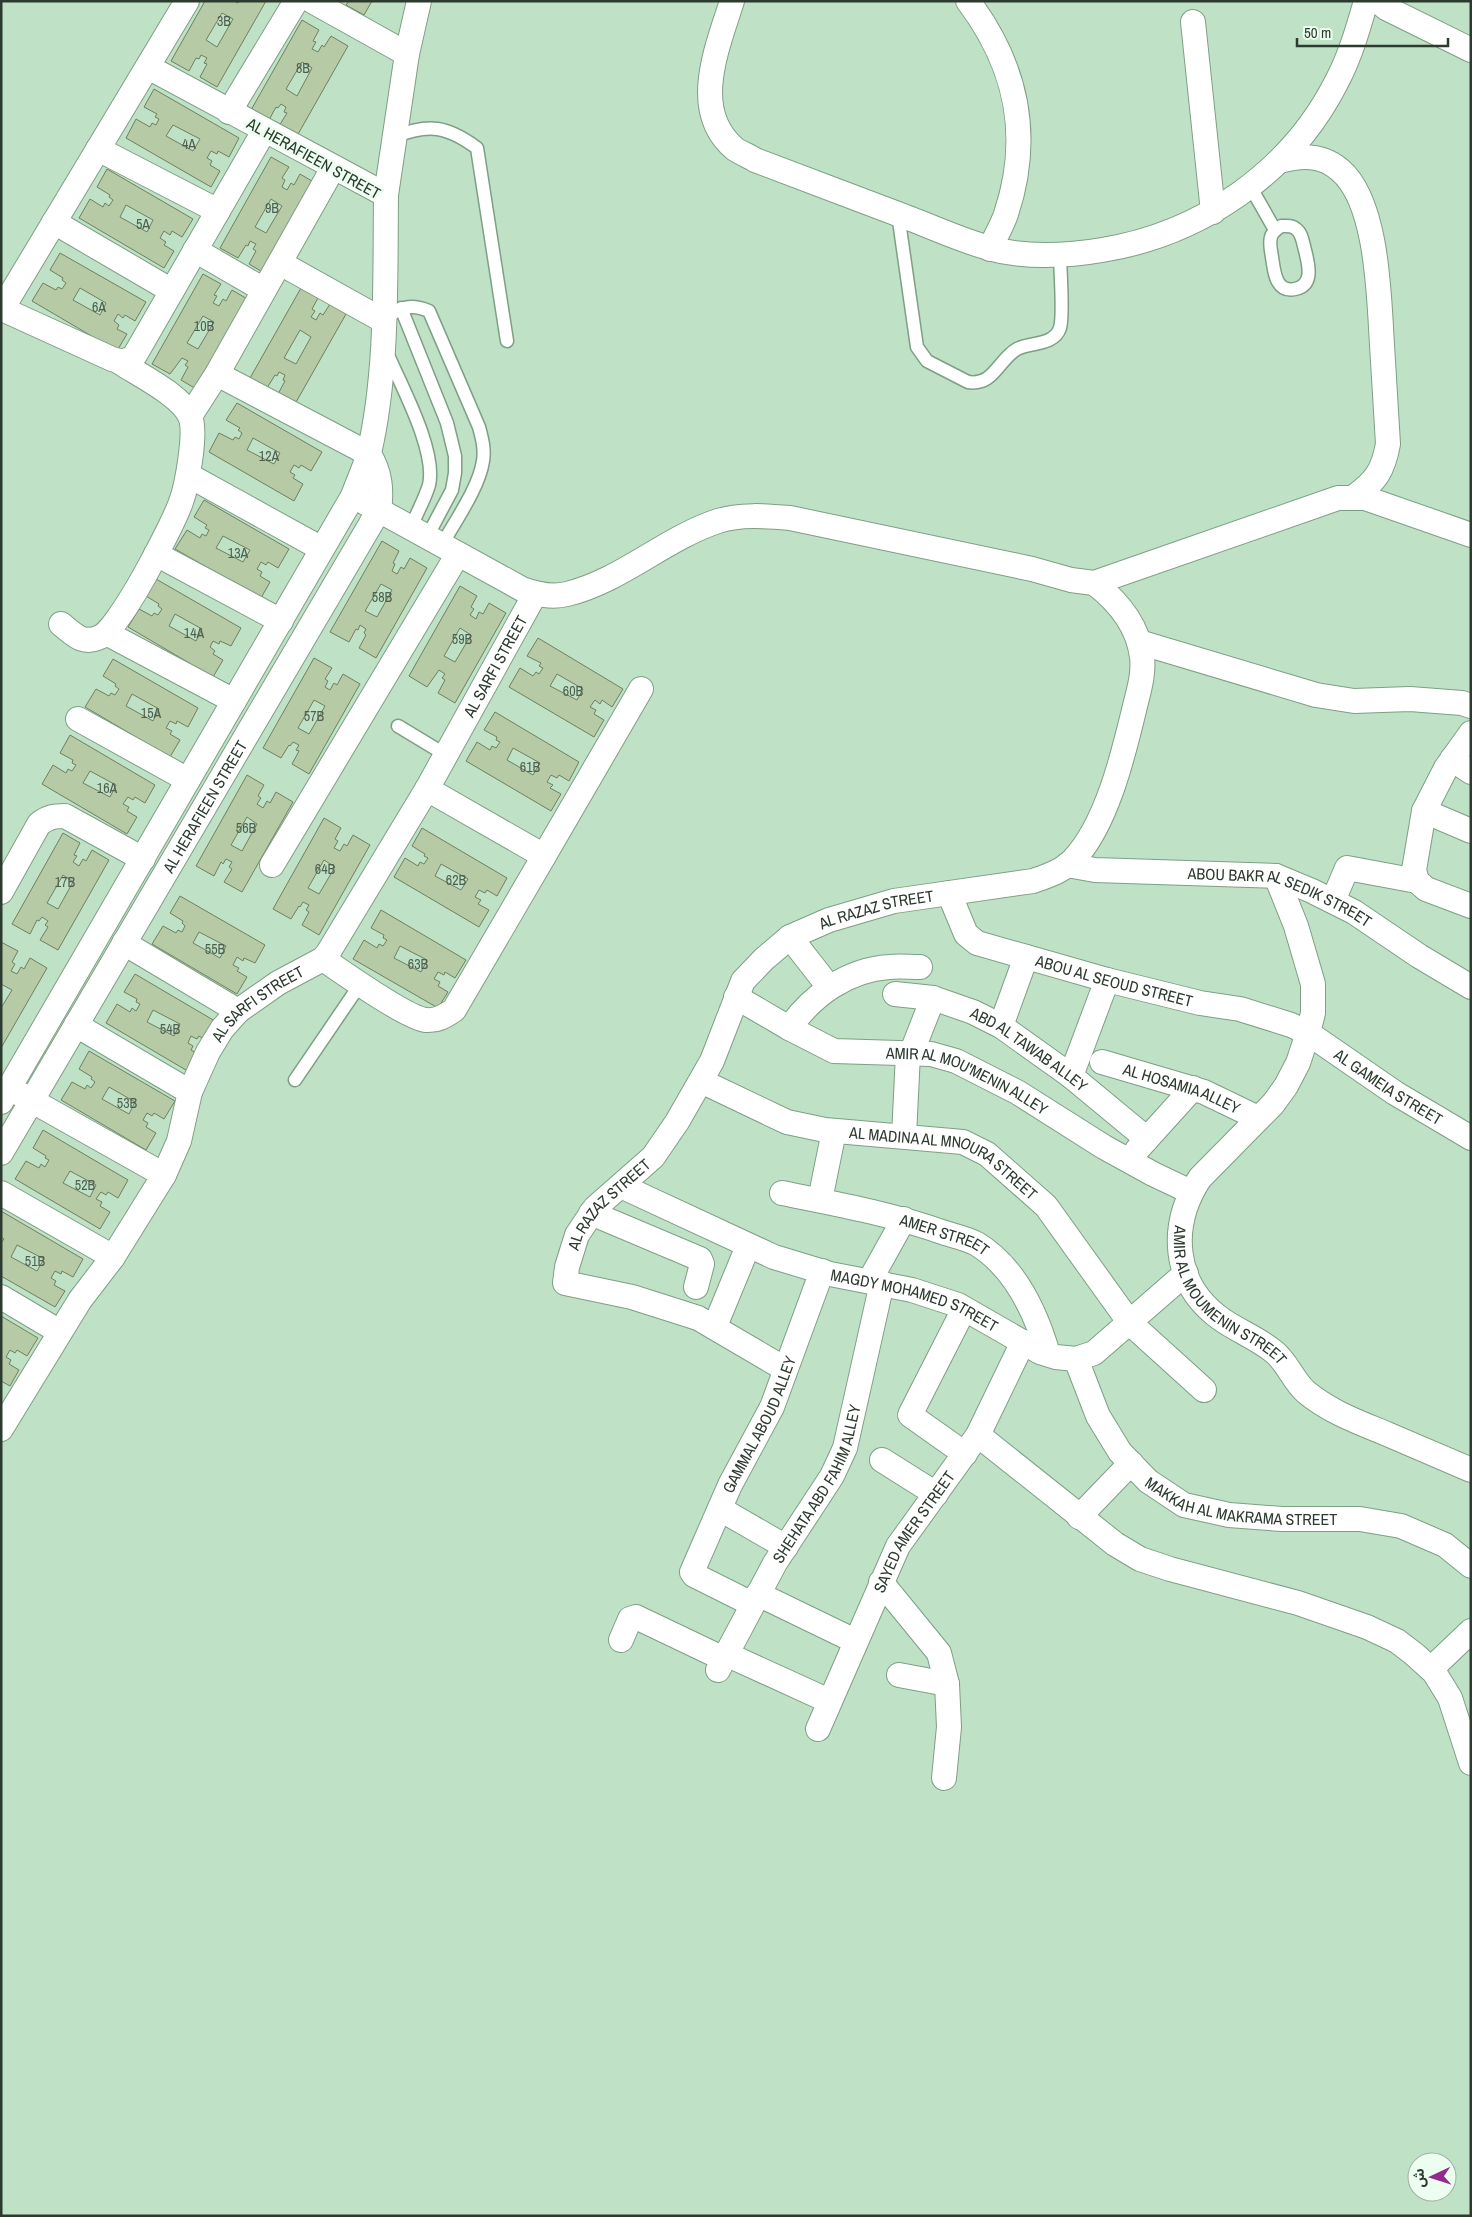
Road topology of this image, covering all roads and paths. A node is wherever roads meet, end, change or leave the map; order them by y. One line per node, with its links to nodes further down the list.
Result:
1 (187, 1): 12 (street)
2 (296, 1): 13 (street)
3 (312, 1): 11 (street)
4 (419, 1): 11 (street)
5 (732, 1): 23 (street)
6 (968, 1): 26 (street)
7 (1366, 1): 17 (street)
8 (1378, 1): 10 (street)
9 (1192, 22): 22 (street)
10 (1471, 50)
11 (407, 54): 15 (street)
12 (148, 67): 13 (street, AL HERAFIEEN STREET); 16 (street)
13 (229, 112): 14 (street, AL HERAFIEEN STREET)
14 (264, 131): 18 (street, AL HERAFIEEN STREET); 21 (street)
15 (394, 136): 20 (street); 33 (lane)
16 (98, 149): 21 (street); 24 (street)
17 (1280, 161): 19 (street); 40 (street)
18 (334, 168): 20 (street, AL HERAFIEEN STREET); 29 (street)
19 (1250, 186): 22 (street); 25 (lane)
20 (386, 195): 32 (street, AL HERAFIEEN STREET)
21 (218, 211): 27 (street)
22 (1214, 212): 28 (street)
23 (898, 214): 26 (street); 28 (lane)
24 (54, 222): 31 (street); 34 (street)
25 (1275, 230): 25 (lane)
26 (990, 249): 28 (street)
27 (196, 250): 30 (street); 31 (street)
28 (1060, 254)
29 (280, 263): 30 (street); 32 (street)
30 (264, 290): 35 (street)
31 (172, 291): 34 (street)
32 (389, 323): 37 (street, AL HERAFIEEN STREET); 43 (lane); 43 (lane); 43 (lane)
33 (507, 341)
34 (118, 361): 36 (street)
35 (217, 374): 36 (street); 37 (street)
36 (190, 416): 38 (street)
37 (369, 454): 39 (street, AL HERAFIEEN STREET); 41 (street, AL HERAFIEEN STREET)
38 (188, 475): 44 (street); 45 (street)
39 (353, 496): 41 (street); 44 (street, AL HERAFIEEN STREET)
40 (1354, 497): 42 (street); 46 (street)
41 (378, 510): 43 (street); 75 (street, AL HERAFIEEN STREET)
42 (1471, 535)
43 (434, 541): 47 (street); 66 (street)
44 (322, 549): 48 (street, AL HERAFIEEN STREET)
45 (156, 554): 48 (street); 50 (street)
46 (1094, 583): 47 (street); 51 (street, AL RAZAZ STREET)
47 (535, 594): 58 (street, AL SARFI STREET)
48 (281, 621): 53 (street, AL HERAFIEEN STREET)
49 (61, 624): 50 (street)
50 (108, 634): 53 (street)
51 (1139, 642): 54 (street); 67 (street, AL RAZAZ STREET)
52 (641, 689): 64 (street)
53 (234, 701): 60 (street, AL HERAFIEEN STREET)
54 (1471, 706)
55 (78, 719): 60 (street)
56 (398, 726): 58 (lane)
57 (1471, 733): 59 (street)
58 (446, 755): 61 (street, AL SARFI STREET)
59 (1461, 765): 62 (street)
60 (188, 780): 65 (street, AL HERAFIEEN STREET)
61 (426, 789): 64 (street); 77 (street, AL SARFI STREET)
62 (1424, 811): 63 (street); 69 (street)
63 (1471, 831)
64 (544, 856): 80 (street)
65 (142, 858): 70 (street); 97 (street, AL HERAFIEEN STREET)
66 (272, 865)
67 (1067, 865): 68 (street, ABOU BAKR AL SEDIK STREET); 71 (street, AL RAZAZ STREET)
68 (1276, 876): 72 (street, ABOU BAKR AL SEDIK STREET); 90 (street, AMIR AL MOUMENIN STREET)
69 (1417, 881): 72 (street); 73 (street)
70 (1, 892)
71 (950, 893): 74 (street, AL RAZAZ STREET); 76 (street, ABOU AL SEOUD STREET)
72 (1333, 901): 81 (street, ABOU BAKR AL SEDIK STREET)
73 (1471, 906)
74 (790, 937): 82 (street); 84 (street, AL RAZAZ STREET)
75 (124, 944): 86 (street); 87 (street, AL HERAFIEEN STREET)
76 (1026, 957): 79 (street, ABOU AL SEOUD STREET); 88 (street)
77 (323, 959): 80 (street); 86 (street, AL SARFI STREET)
78 (920, 967): 82 (street)
79 (1107, 980): 90 (street, ABOU AL SEOUD STREET); 93 (street)
80 (361, 983): 94 (lane)
81 (1471, 987)
82 (829, 988): 89 (street)
83 (894, 994): 85 (street, ABD AL TAWAB ALLEY)
84 (736, 997): 89 (street, AMIR AL MOU'MENIN ALLEY); 95 (street, AL RAZAZ STREET)
85 (933, 998): 88 (street, ABD AL TAWAB ALLEY); 91 (street)
86 (238, 1011): 98 (street, AL SARFI STREET)
87 (76, 1025): 98 (street); 99 (street, AL HERAFIEEN STREET)
88 (1001, 1026): 93 (street, ABD AL TAWAB ALLEY)
89 (789, 1028): 91 (street, AMIR AL MOU'MENIN ALLEY)
90 (1308, 1033): 100 (street, AMIR AL MOUMENIN STREET); 103 (street, AL GAMEIA STREET)
91 (910, 1054): 102 (street); 106 (street, AMIR AL MOU'MENIN ALLEY)
92 (1102, 1062): 96 (street, AL HOSAMIA ALLEY)
93 (1071, 1076): 104 (street, ABD AL TAWAB ALLEY)
94 (295, 1080)
95 (701, 1081): 101 (street, AL MADINA AL MNOURA STREET); 108 (street, AL RAZAZ STREET)
96 (1193, 1088): 100 (street, AL HOSAMIA ALLEY); 104 (street)
97 (4, 1091): 99 (street)
98 (190, 1092): 107 (street, AL SARFI STREET)
99 (32, 1101): 105 (street, AL HERAFIEEN STREET); 107 (street)
100 (1258, 1118): 110 (street, AMIR AL MOUMENIN STREET)
101 (834, 1131): 102 (street, AL MADINA AL MNOURA STREET); 112 (street)
102 (904, 1136): 123 (street, AL MADINA AL MNOURA STREET)
103 (1471, 1138)
104 (1147, 1139): 106 (street)
105 (1, 1153)
106 (1128, 1160): 110 (street, AMIR AL MOU'MENIN ALLEY)
107 (164, 1175): 116 (street, AL SARFI STREET)
108 (621, 1186): 113 (street, AL RAZAZ STREET); 115 (street, MAGDY MOHAMED STREET)
109 (782, 1192): 112 (street, AMER STREET)
110 (1191, 1192): 118 (street, AMIR AL MOUMENIN STREET)
111 (1, 1193): 116 (street)
112 (820, 1200): 114 (street, AMER STREET)
113 (591, 1214): 120 (street); 124 (street, AL RAZAZ STREET)
114 (904, 1219): 119 (street, SHEHATA ABD FAHIM ALLEY); 127 (street, AMER STREET)
115 (748, 1246): 117 (street, MAGDY MOHAMED STREET); 124 (street)
116 (113, 1257): 125 (street, AL SARFI STREET)
117 (822, 1271): 119 (street, MAGDY MOHAMED STREET); 129 (street, GAMMAL ABOUD ALLEY)
118 (1186, 1273): 123 (street); 136 (street, AMIR AL MOUMENIN STREET)
119 (876, 1282): 122 (street, MAGDY MOHAMED STREET); 140 (street, SHEHATA ABD FAHIM ALLEY)
120 (696, 1287)
121 (1, 1297): 125 (street)
122 (964, 1309): 126 (street, MAGDY MOHAMED STREET); 133 (street)
123 (1130, 1323): 128 (street); 130 (street, AL MADINA AL MNOURA STREET)
124 (715, 1326): 129 (street)
125 (60, 1332): 131 (street, AL SARFI STREET)
126 (1023, 1342): 127 (street, MAGDY MOHAMED STREET); 132 (street, SAYED AMER STREET)
127 (1048, 1354): 128 (street, MAGDY MOHAMED STREET)
128 (1076, 1359): 135 (street, MAKKAH AL MAKRAMA STREET)
129 (785, 1369): 138 (street, GAMMAL ABOUD ALLEY)
130 (1204, 1390)
131 (5, 1414)
132 (978, 1435): 133 (street, SAYED AMER STREET); 139 (street)
133 (965, 1454): 137 (street, SAYED AMER STREET)
134 (882, 1460): 137 (street)
135 (1131, 1464): 139 (street); 141 (street, MAKKAH AL MAKRAMA STREET)
136 (1471, 1470)
137 (936, 1494): 142 (street, SAYED AMER STREET)
138 (720, 1509): 140 (street); 143 (street, GAMMAL ABOUD ALLEY)
139 (1079, 1517): 148 (street)
140 (786, 1547): 143 (street, SHEHATA ABD FAHIM ALLEY)
141 (1471, 1566)
142 (881, 1582): 146 (street, SAYED AMER STREET); 150 (street)
143 (755, 1599): 146 (street); 147 (street, SHEHATA ABD FAHIM ALLEY)
144 (1471, 1631): 148 (street)
145 (621, 1640): 147 (street)
146 (855, 1641): 151 (street, SAYED AMER STREET)
147 (723, 1661): 151 (street)
148 (1431, 1669): 153 (street)
149 (899, 1675): 150 (street)
150 (947, 1684): 154 (street)
151 (829, 1702): 152 (street, SAYED AMER STREET)
152 (818, 1728)
153 (1471, 1763)
154 (944, 1778)

